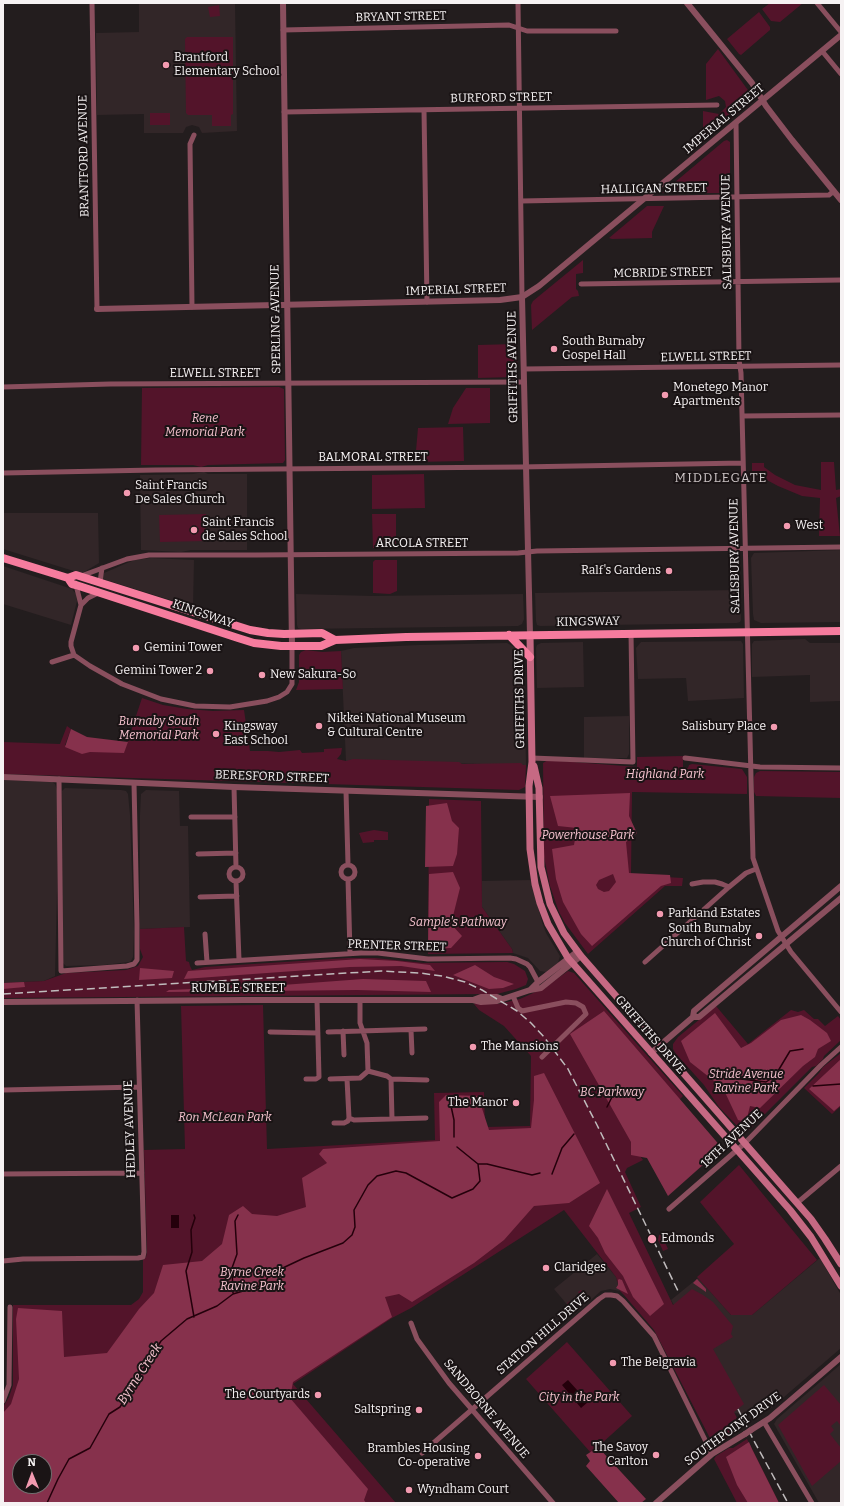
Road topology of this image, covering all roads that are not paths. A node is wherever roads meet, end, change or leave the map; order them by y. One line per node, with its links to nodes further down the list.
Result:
1 (92, 3): 32 (street, BRANTFORD AVENUE)
2 (283, 3): 7 (street, SPERLING AVENUE)
3 (518, 3): 6 (street, GRIFFITHS AVENUE)
4 (687, 3): 13 (street)
5 (817, 3): 9 (street)
6 (518, 29): 7 (street, BRYANT STREET); 8 (street, BRYANT STREET); 15 (street, GRIFFITHS AVENUE)
7 (283, 30): 17 (street, SPERLING AVENUE)
8 (616, 31)
9 (841, 32)
10 (841, 35): 11 (street, IMPERIAL STREET)
11 (822, 51): 12 (street); 13 (street, IMPERIAL STREET)
12 (841, 74)
13 (763, 100): 18 (street, IMPERIAL STREET); 20 (street)
14 (717, 105): 15 (street, BURFORD STREET)
15 (520, 108): 16 (street, BURFORD STREET); 24 (street, GRIFFITHS AVENUE)
16 (424, 110): 17 (street, BURFORD STREET); 29 (street)
17 (284, 112): 30 (street, SPERLING AVENUE)
18 (736, 122): 21 (street, SALISBURY AVENUE); 22 (street, IMPERIAL STREET)
19 (194, 136): 31 (street)
20 (834, 191): 21 (street, HALLIGAN STREET); 23 (street)
21 (737, 197): 22 (street, HALLIGAN STREET); 26 (street, SALISBURY AVENUE)
22 (644, 199): 24 (street, HALLIGAN STREET); 28 (street, IMPERIAL STREET)
23 (841, 200)
24 (521, 201): 28 (street, GRIFFITHS AVENUE)
25 (841, 280): 26 (street, MCBRIDE STREET)
26 (738, 281): 27 (street, MCBRIDE STREET); 34 (street, SALISBURY AVENUE)
27 (581, 284)
28 (522, 297): 29 (street, IMPERIAL STREET); 35 (street, GRIFFITHS AVENUE)
29 (427, 302): 30 (street, IMPERIAL STREET)
30 (287, 305): 31 (street, IMPERIAL STREET); 37 (street, SPERLING AVENUE)
31 (192, 307): 32 (street, IMPERIAL STREET)
32 (97, 309)
33 (841, 365): 34 (street, ELWELL STREET)
34 (741, 366): 35 (street, ELWELL STREET); 40 (street, SALISBURY AVENUE)
35 (524, 369): 36 (street, GRIFFITHS AVENUE)
36 (524, 382): 37 (street, ELWELL STREET); 42 (street, GRIFFITHS AVENUE)
37 (288, 383): 38 (street, ELWELL STREET); 43 (street, SPERLING AVENUE)
38 (3, 387)
39 (841, 415): 40 (street)
40 (742, 416): 41 (street, SALISBURY AVENUE)
41 (743, 463): 42 (street, BALMORAL STREET); 46 (street, SALISBURY AVENUE)
42 (526, 467): 43 (street, BALMORAL STREET); 47 (street, GRIFFITHS AVENUE)
43 (290, 469): 44 (street, BALMORAL STREET); 48 (street, SPERLING AVENUE)
44 (3, 473)
45 (841, 547): 46 (street, ARCOLA STREET)
46 (745, 548): 47 (street, ARCOLA STREET); 58 (street, SALISBURY AVENUE)
47 (528, 552): 48 (street, ARCOLA STREET); 62 (street, GRIFFITHS AVENUE)
48 (291, 554): 50 (street, ARCOLA STREET); 60 (street, SPERLING AVENUE)
49 (3, 558): 52 (main road, KINGSWAY)
50 (102, 568): 51 (street, ARCOLA STREET); 53 (street)
51 (80, 576): 52 (main road, KINGSWAY); 53 (main road, KINGSWAY)
52 (68, 578): 54 (main road, KINGSWAY)
53 (100, 582): 60 (main road, KINGSWAY)
54 (76, 585): 55 (main road, KINGSWAY); 56 (street)
55 (98, 593): 56 (street); 64 (main road, KINGSWAY)
56 (81, 605): 65 (street)
57 (841, 631): 58 (main road, KINGSWAY)
58 (747, 632): 59 (main road, KINGSWAY); 70 (street, SALISBURY AVENUE)
59 (631, 633): 62 (main road, KINGSWAY); 69 (street)
60 (292, 634): 63 (main road, KINGSWAY); 64 (street, SPERLING AVENUE)
61 (509, 635): 62 (main road, KINGSWAY); 63 (main road, KINGSWAY); 66 (main road)
62 (530, 635): 66 (main road, GRIFFITHS DRIVE)
63 (336, 640): 64 (main road, KINGSWAY)
64 (292, 646): 65 (street)
65 (74, 655): 67 (street)
66 (530, 657): 69 (main road, GRIFFITHS DRIVE)
67 (52, 662)
68 (686, 758): 70 (street)
69 (532, 760): 77 (main road, GRIFFITHS DRIVE); 78 (main road, GRIFFITHS DRIVE)
70 (750, 765): 71 (street); 85 (street, SALISBURY AVENUE)
71 (841, 768)
72 (3, 777): 73 (street, BERESFORD STREET)
73 (59, 779): 74 (street, BERESFORD STREET); 74 (street)
74 (134, 784): 75 (street, BERESFORD STREET)
75 (234, 787): 76 (street, BERESFORD STREET); 80 (street)
76 (346, 791): 77 (street, BERESFORD STREET); 83 (street)
77 (529, 797): 78 (street, BERESFORD STREET); 100 (main road, GRIFFITHS DRIVE)
78 (540, 797): 98 (main road, GRIFFITHS DRIVE)
79 (191, 816): 80 (street)
80 (235, 817): 81 (street)
81 (236, 853): 82 (street); 84 (street)
82 (198, 854)
83 (348, 864): 86 (street); 86 (street)
84 (236, 867): 87 (street); 87 (street)
85 (756, 869): 90 (street); 95 (street, SALISBURY AVENUE)
86 (348, 879): 97 (street)
87 (236, 881): 91 (street)
88 (692, 884): 90 (street)
89 (841, 886): 95 (street)
90 (729, 887): 102 (street)
91 (237, 896): 92 (street); 99 (street)
92 (200, 897)
93 (841, 898): 96 (street)
94 (206, 934): 101 (street)
95 (781, 937): 96 (street, SALISBURY AVENUE); 112 (street)
96 (786, 945): 111 (street, SALISBURY AVENUE); 112 (street)
97 (350, 953): 99 (street, PRENTER STREET); 104 (street, PRENTER STREET)
98 (579, 954): 100 (street, RUMBLE STREET); 120 (main road, GRIFFITHS DRIVE)
99 (239, 960): 101 (street, PRENTER STREET)
100 (570, 961): 104 (street, RUMBLE STREET); 105 (street, RUMBLE STREET); 123 (main road, GRIFFITHS DRIVE)
101 (207, 962): 103 (street, PRENTER STREET)
102 (645, 962)
103 (197, 963)
104 (538, 982): 105 (street, RUMBLE STREET)
105 (530, 990): 106 (street, RUMBLE STREET)
106 (512, 996): 109 (street, RUMBLE STREET); 125 (street)
107 (137, 1000): 108 (street, RUMBLE STREET); 110 (street, RUMBLE STREET); 132 (street, HEDLEY AVENUE)
108 (317, 1000): 109 (street, RUMBLE STREET); 118 (street)
109 (360, 1000): 116 (street)
110 (3, 1002)
111 (841, 1012)
112 (693, 1017): 120 (street)
113 (425, 1029): 114 (street)
114 (411, 1030): 116 (street); 122 (street)
115 (343, 1031): 116 (street); 119 (street); 124 (street)
116 (362, 1031): 126 (street)
117 (270, 1032): 118 (street)
118 (318, 1032): 127 (street)
119 (328, 1032)
120 (659, 1046): 123 (street); 138 (main road, GRIFFITHS DRIVE)
121 (841, 1047): 138 (street, 18TH AVENUE)
122 (412, 1053)
123 (650, 1053): 139 (main road, GRIFFITHS DRIVE)
124 (344, 1055)
125 (542, 1057)
126 (368, 1071): 129 (street); 130 (street)
127 (306, 1079)
128 (330, 1079): 129 (street)
129 (347, 1079): 134 (street)
130 (391, 1079): 131 (street); 136 (street)
131 (427, 1080)
132 (139, 1087): 133 (street); 141 (street, HEDLEY AVENUE)
133 (3, 1090)
134 (349, 1118): 136 (street); 137 (street)
135 (426, 1118): 136 (street)
136 (392, 1119)
137 (334, 1123)
138 (745, 1143): 139 (street, 18TH AVENUE); 143 (main road, GRIFFITHS DRIVE)
139 (737, 1150): 144 (street, 18TH AVENUE); 147 (main road, GRIFFITHS DRIVE)
140 (841, 1166): 143 (street)
141 (142, 1173): 142 (street); 145 (street, HEDLEY AVENUE)
142 (3, 1174)
143 (798, 1203): 146 (main road, GRIFFITHS DRIVE)
144 (669, 1209)
145 (3, 1261)
146 (841, 1264)
147 (841, 1286)
148 (10, 1307): 151 (street)
149 (411, 1322): 152 (street, SANDBORNE AVENUE)
150 (841, 1357): 153 (street, SOUTHPOINT DRIVE)
151 (3, 1401)
152 (471, 1409): 154 (street); 155 (street, STATION HILL DRIVE); 156 (street, SANDBORNE AVENUE)
153 (764, 1422): 155 (street, SOUTHPOINT DRIVE, bridge); 158 (street)
154 (422, 1452)
155 (712, 1454): 157 (street, SOUTHPOINT DRIVE)
156 (553, 1503)
157 (656, 1503)
158 (812, 1503)

